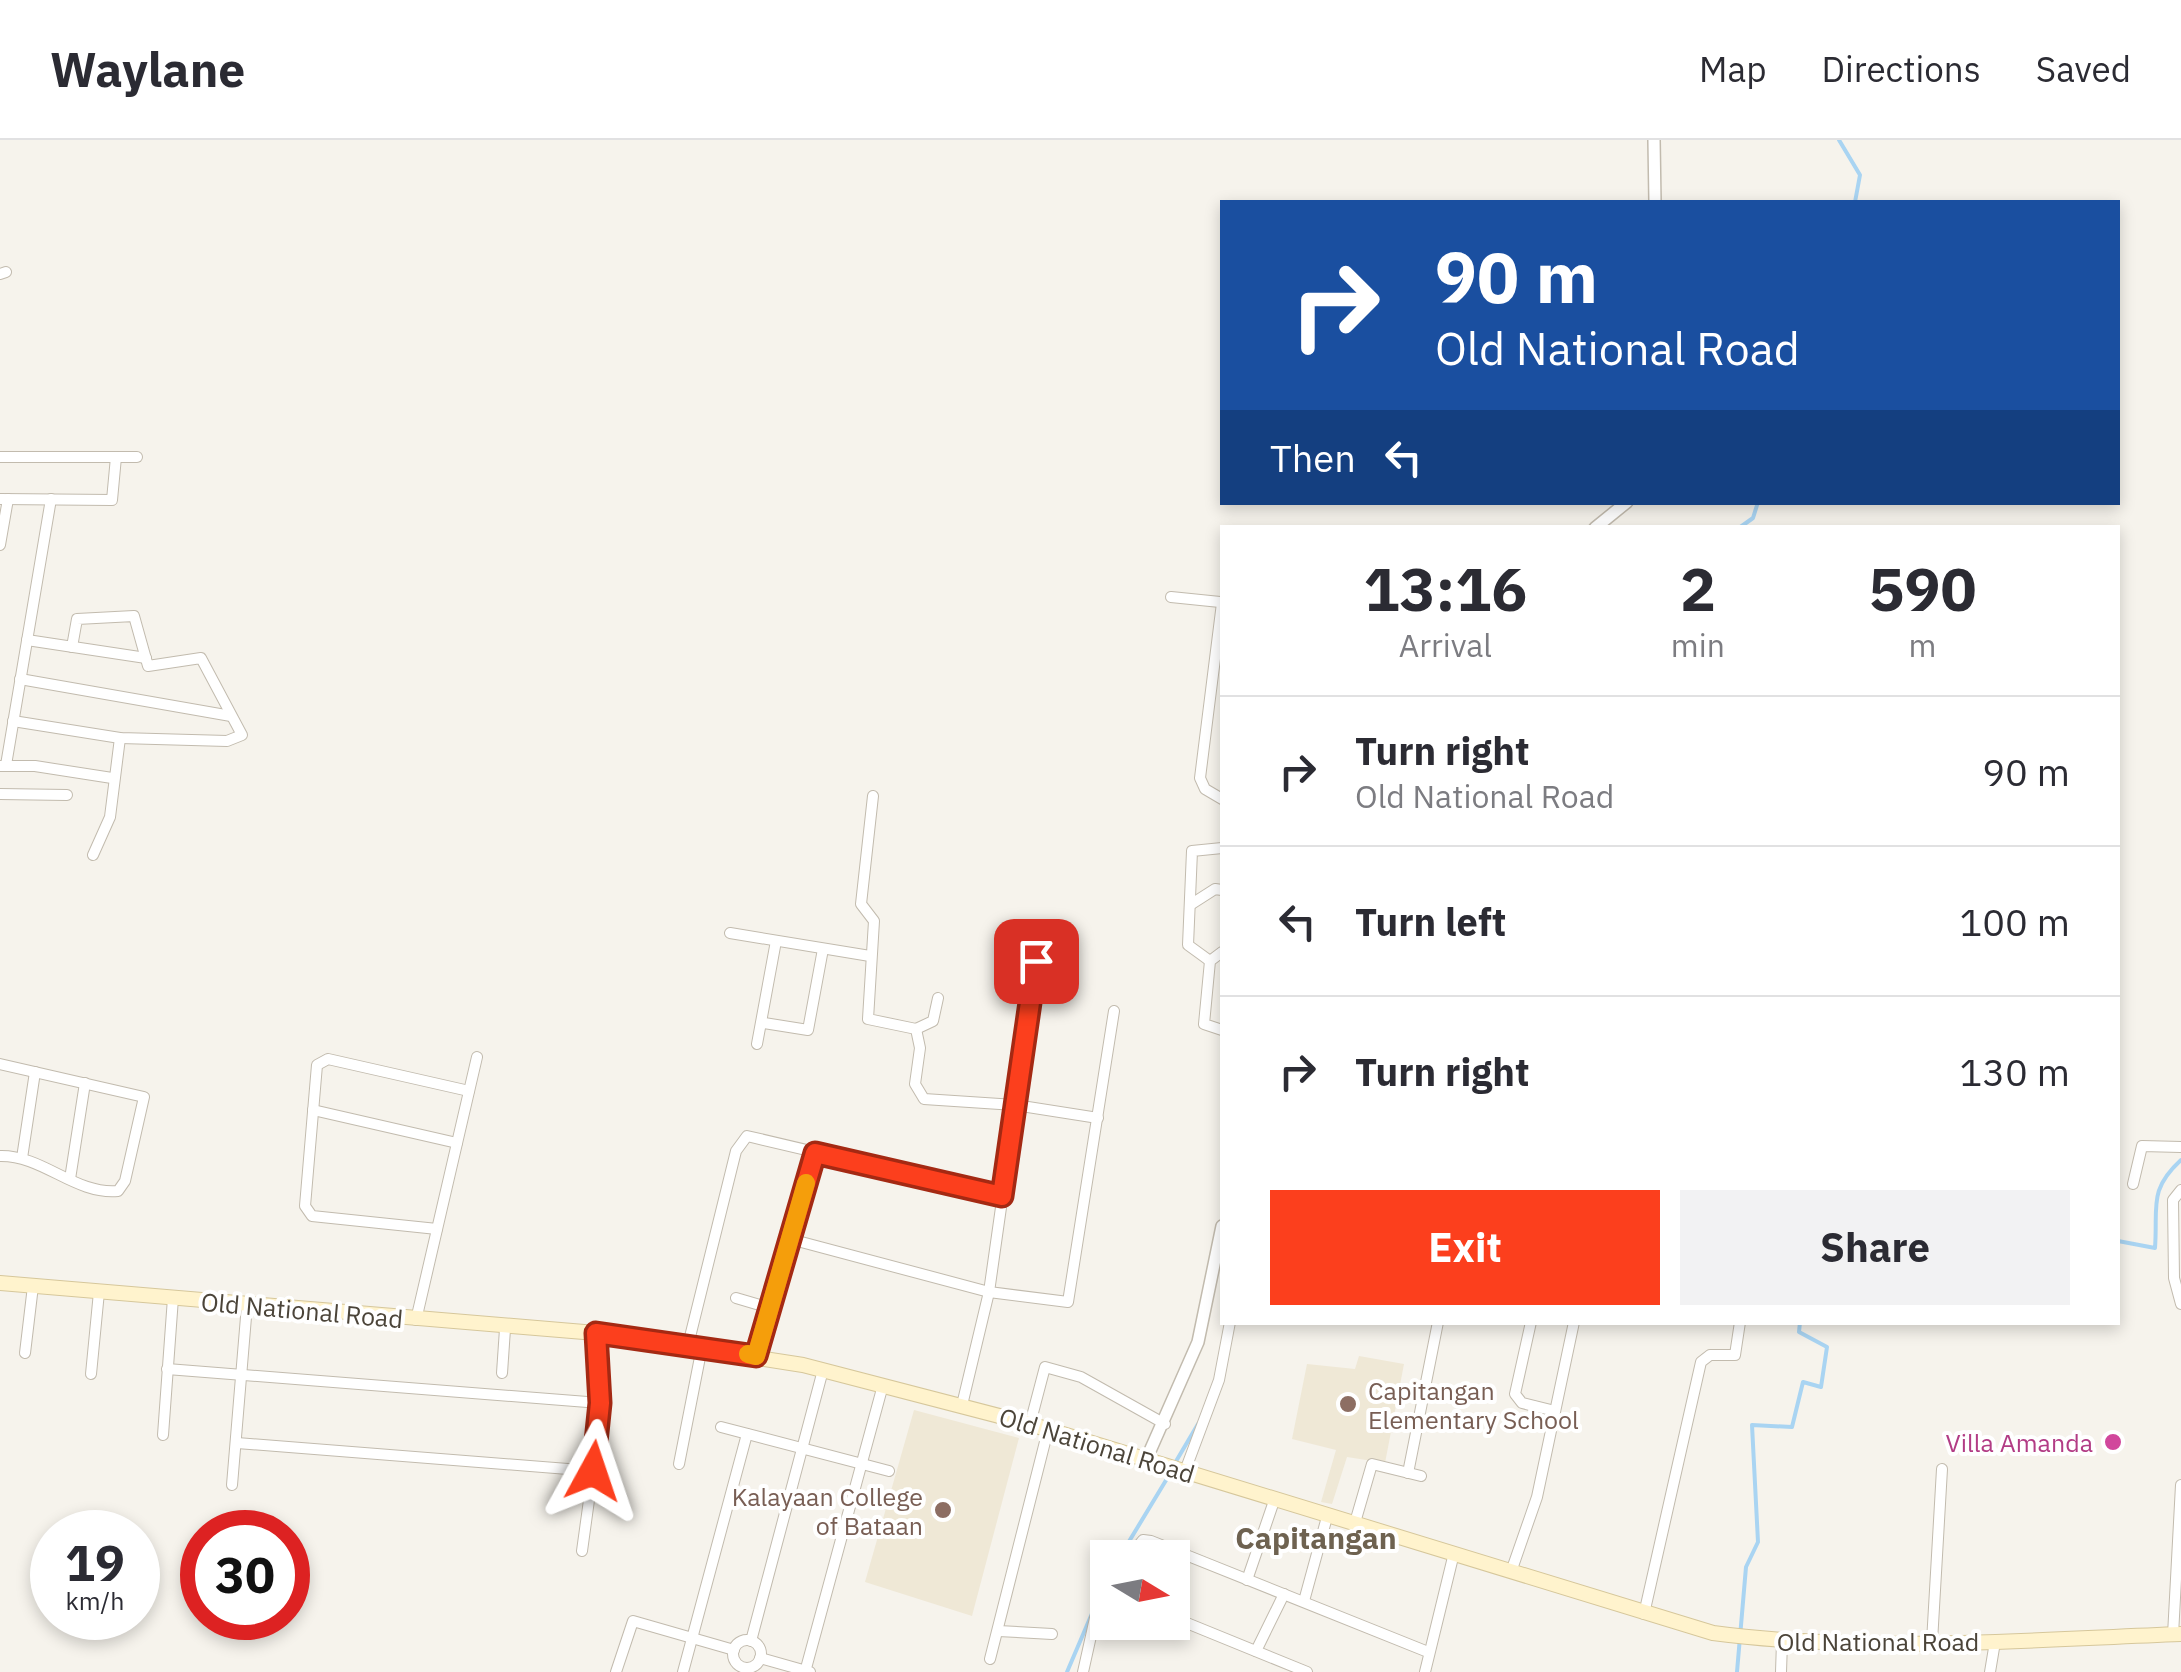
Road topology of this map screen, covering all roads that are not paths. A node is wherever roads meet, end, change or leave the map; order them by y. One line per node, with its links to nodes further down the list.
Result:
1 (1654, 140): 2 (street)
2 (1655, 200)
3 (116, 456): 4 (street); 5 (street); 7 (street)
4 (137, 456)
5 (0, 457)
6 (4, 499): 7 (street); 10 (street)
7 (51, 499): 14 (street)
8 (1624, 505): 9 (street)
9 (1599, 525)
10 (0, 545)
11 (1171, 598): 12 (street)
12 (1220, 603)
13 (1220, 626): 17 (street)
14 (27, 640): 15 (street); 18 (street)
15 (72, 646): 16 (street); 16 (street)
16 (146, 658): 19 (street)
17 (1218, 671): 27 (street)
18 (20, 679): 19 (street); 20 (street)
19 (232, 716): 21 (street)
20 (13, 722): 21 (street); 22 (street)
21 (120, 738): 23 (street)
22 (3, 765): 23 (street)
23 (112, 778): 29 (street)
24 (0, 794): 25 (street)
25 (67, 795)
26 (872, 796): 36 (street)
27 (1220, 798)
28 (1220, 848): 31 (street)
29 (93, 854)
30 (1220, 890): 31 (street)
31 (1190, 905): 38 (street)
32 (730, 933): 33 (street)
33 (776, 940): 34 (street); 41 (street)
34 (823, 948): 36 (street); 41 (street)
35 (1220, 954): 38 (street)
36 (870, 956): 42 (street)
37 (1036, 961): 50 (street)
38 (1210, 961): 43 (street)
39 (938, 998): 42 (street)
40 (1114, 1011): 52 (street)
41 (764, 1023): 44 (street)
42 (916, 1029): 50 (street)
43 (1220, 1029)
44 (758, 1044)
45 (477, 1057): 49 (street)
46 (0, 1064): 47 (street)
47 (35, 1072): 48 (street); 57 (street)
48 (84, 1083): 58 (street); 58 (street)
49 (469, 1091): 51 (street); 53 (street)
50 (1015, 1106): 52 (street); 61 (street)
51 (313, 1110): 53 (street); 62 (street)
52 (1098, 1118): 68 (street)
53 (457, 1142): 62 (street)
54 (2181, 1147): 59 (street)
55 (815, 1153): 61 (street); 64 (street); 82 (street)
56 (0, 1156): 57 (street)
57 (22, 1158): 58 (street)
58 (70, 1180)
59 (2134, 1184)
60 (2181, 1190): 71 (street)
61 (1002, 1196): 68 (street)
62 (437, 1229): 74 (street)
63 (1220, 1236): 95 (street)
64 (790, 1239): 68 (street); 73 (street)
65 (0, 1283): 66 (main road, Old National Road)
66 (33, 1286): 67 (main road, Old National Road); 83 (street)
67 (99, 1292): 69 (main road, Old National Road); 88 (street)
68 (988, 1292): 92 (street)
69 (172, 1298): 72 (main road, Old National Road); 85 (street)
70 (736, 1298): 73 (street)
71 (2181, 1303)
72 (247, 1305): 74 (main road, Old National Road); 89 (street)
73 (770, 1308): 84 (street)
74 (416, 1320): 80 (main road, Old National Road)
75 (1229, 1325): 105 (street)
76 (1437, 1325): 109 (street)
77 (1530, 1325): 93 (street)
78 (1573, 1325): 93 (street)
79 (1740, 1325): 123 (street)
80 (505, 1329): 81 (main road, Old National Road); 87 (street)
81 (596, 1333): 82 (main road, Old National Road); 91 (street)
82 (695, 1346): 84 (main road, Old National Road); 103 (street)
83 (26, 1353)
84 (756, 1356): 86 (main road, Old National Road)
85 (167, 1369): 89 (street); 99 (street)
86 (824, 1370): 90 (main road, Old National Road); 101 (street)
87 (502, 1373)
88 (90, 1374)
89 (241, 1374): 91 (street); 100 (street)
90 (883, 1385): 92 (main road, Old National Road); 104 (street)
91 (600, 1403): 107 (street)
92 (962, 1406): 94 (main road, Old National Road)
93 (1555, 1411): 119 (street)
94 (1030, 1424): 95 (street); 97 (main road, Old National Road)
95 (1164, 1424): 102 (street)
96 (721, 1427): 98 (street)
97 (1048, 1430): 102 (main road, Old National Road); 125 (street)
98 (748, 1434): 101 (street); 128 (street)
99 (162, 1435)
100 (236, 1443): 107 (street); 111 (street)
101 (802, 1448): 104 (street); 130 (street)
102 (1146, 1460): 105 (main road, Old National Road)
103 (679, 1464)
104 (861, 1464): 108 (street); 142 (street)
105 (1176, 1468): 113 (main road, Old National Road)
106 (1942, 1469): 132 (street)
107 (593, 1471): 116 (street)
108 (889, 1471)
109 (1408, 1472): 110 (street); 115 (street)
110 (1421, 1476)
111 (232, 1485)
112 (2181, 1485): 127 (street)
113 (1274, 1501): 114 (main road, Old National Road); 120 (street)
114 (1327, 1518): 115 (main road, Old National Road); 122 (street)
115 (1354, 1526): 117 (main road, Old National Road)
116 (582, 1550)
117 (1454, 1553): 119 (main road, Old National Road); 136 (street)
118 (1190, 1557): 120 (street)
119 (1512, 1569): 123 (main road, Old National Road)
120 (1247, 1580): 121 (street)
121 (1284, 1594): 122 (street); 135 (street)
122 (1304, 1601): 136 (street)
123 (1644, 1614): 131 (main road, Old National Road)
124 (1190, 1624): 135 (street)
125 (998, 1631): 126 (street); 138 (street)
126 (1052, 1634)
127 (2177, 1634): 133 (main road, Old National Road)
128 (692, 1638): 134 (street); 140 (street); 141 (street)
129 (1092, 1640): 143 (street)
130 (751, 1641): 134 (street); 137 (street)
131 (1782, 1642): 132 (main road, Old National Road); 146 (street)
132 (1932, 1642): 133 (main road, Old National Road)
133 (1995, 1642): 147 (street)
134 (734, 1650): 139 (street)
135 (1256, 1651): 144 (street)
136 (1428, 1652): 145 (street)
137 (760, 1658): 139 (street); 142 (street)
138 (990, 1660)
139 (742, 1670)
140 (616, 1672)
141 (683, 1672)
142 (807, 1672)
143 (1081, 1672)
144 (1307, 1672)
145 (1424, 1672)
146 (1780, 1672)
147 (1990, 1672)

